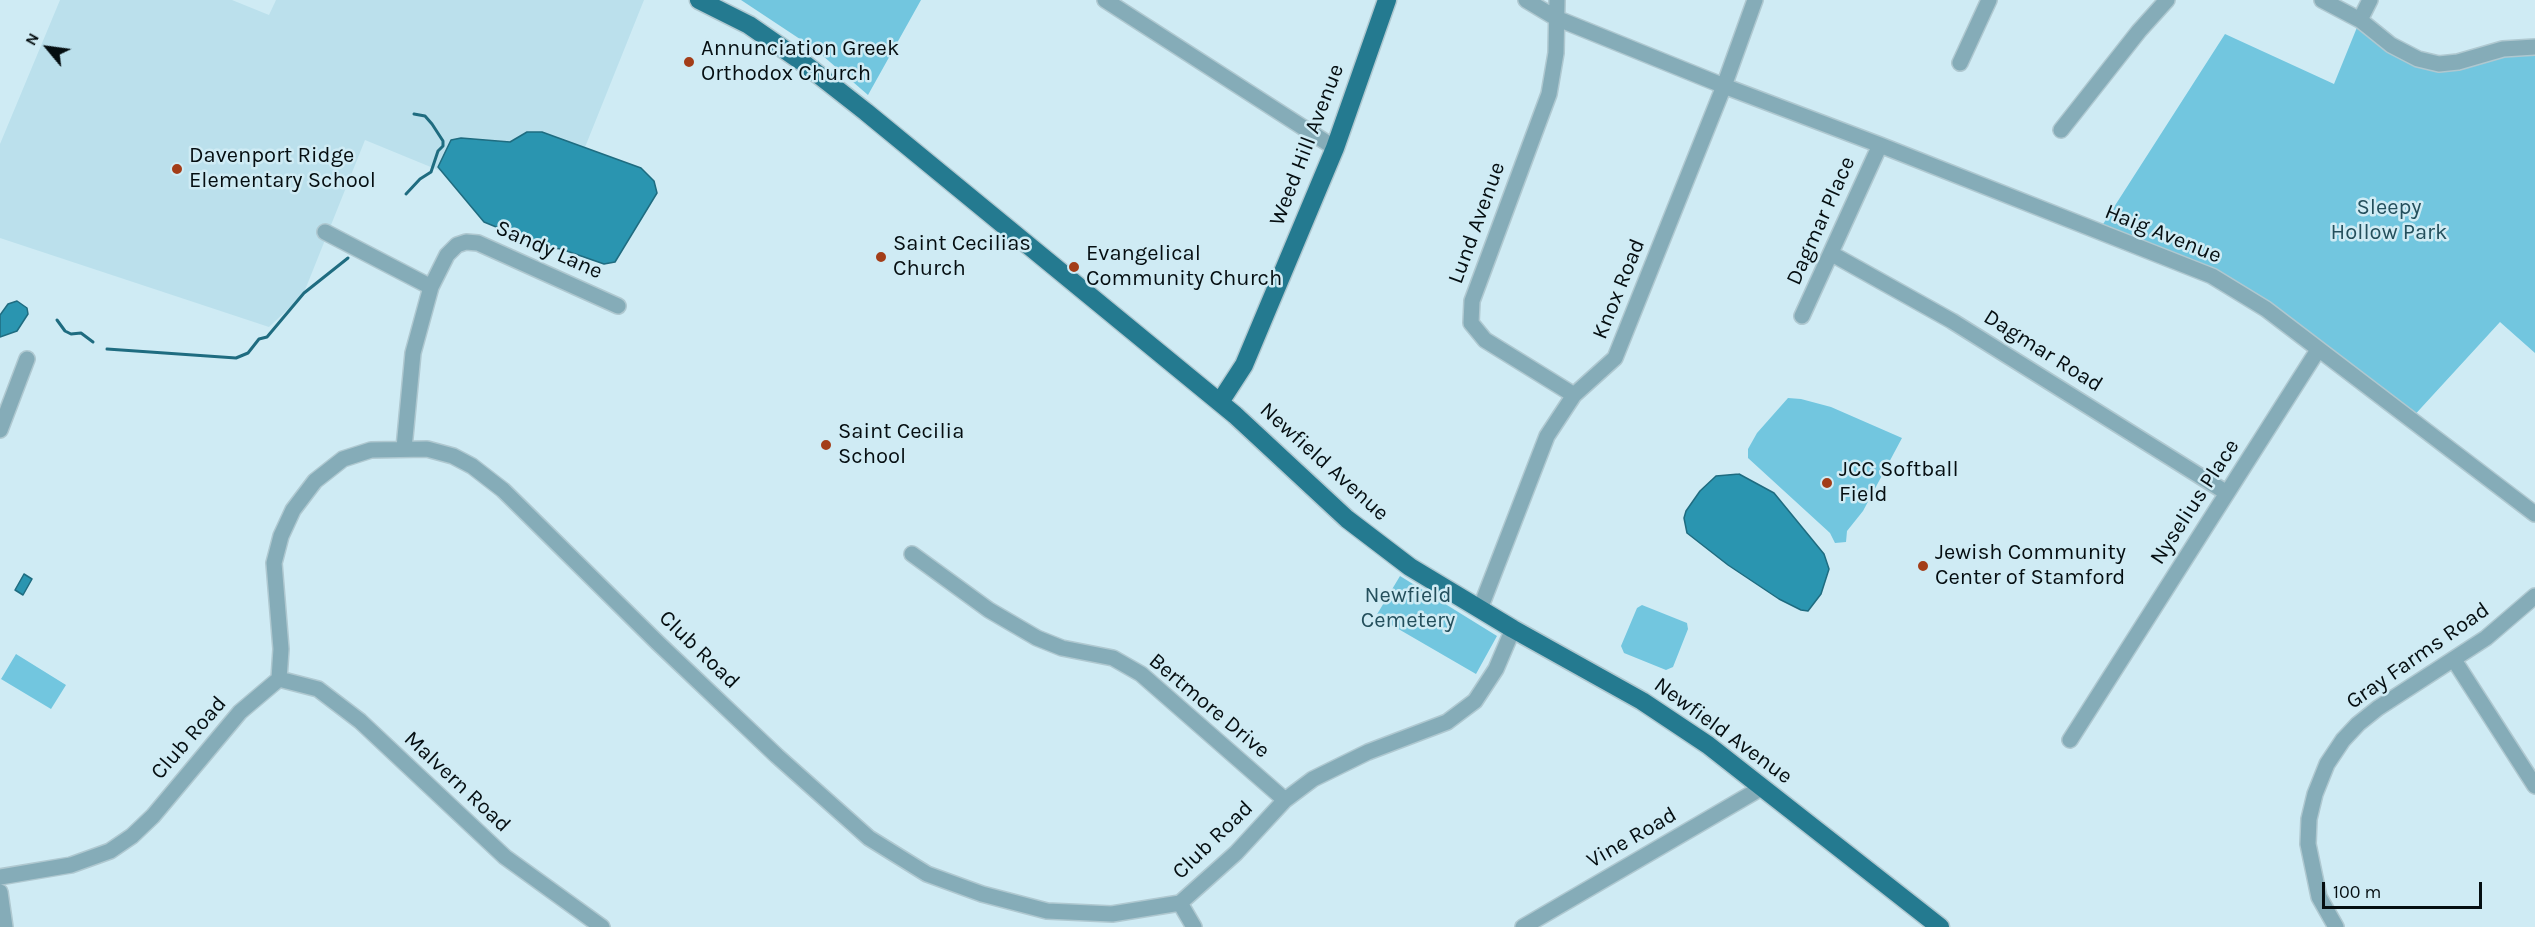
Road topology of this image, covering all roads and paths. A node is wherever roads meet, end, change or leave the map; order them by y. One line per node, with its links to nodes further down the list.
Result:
1 (699, 0): 27 (main road, Newfield Avenue)
2 (1105, 0): 18 (street)
3 (1526, 0): 11 (street, Haig Avenue)
4 (1557, 0): 11 (street)
5 (1755, 0): 15 (street, Knox Road)
6 (1989, 0): 14 (street)
7 (2167, 0): 16 (street)
8 (2322, 0): 12 (street)
9 (2370, 0): 12 (street)
10 (1382, 2): 18 (main road, Weed Hill Avenue)
11 (1556, 18): 15 (street, Haig Avenue); 26 (street, Lund Avenue)
12 (2360, 20): 13 (street)
13 (2535, 47)
14 (1960, 63)
15 (1724, 86): 17 (street, Haig Avenue); 26 (street, Knox Road)
16 (2061, 130)
17 (1880, 145): 20 (street, Dagmar Place); 24 (street, Haig Avenue)
18 (1335, 148): 27 (main road, Weed Hill Avenue)
19 (325, 231): 21 (street)
20 (1832, 254): 23 (street, Dagmar Place); 30 (street, Dagmar Road)
21 (431, 287): 22 (street, Sandy Lane); 29 (street, Sandy Lane)
22 (618, 306)
23 (1802, 316)
24 (2318, 350): 30 (street, Nyselius Place); 31 (street, Haig Avenue)
25 (27, 359): 28 (street)
26 (1574, 395): 34 (street, Knox Road)
27 (1220, 402): 34 (main road, Newfield Avenue)
28 (0, 430)
29 (404, 448): 37 (street, Club Road); 44 (street, Club Road)
30 (2227, 493): 38 (street, Nyselius Place)
31 (2535, 514)
32 (912, 554): 41 (street, Bertmore Drive)
33 (2535, 596): 36 (street, Gray Farms Road)
34 (1479, 609): 35 (main road, Newfield Avenue)
35 (1513, 629): 40 (main road, Newfield Avenue); 41 (street, Club Road)
36 (2454, 660): 39 (street); 50 (street, Gray Farms Road)
37 (279, 679): 42 (street, Club Road); 46 (street, Malvern Road)
38 (2070, 740)
39 (2535, 786)
40 (1763, 787): 48 (street, Vine Road); 49 (main road, Newfield Avenue)
41 (1285, 800): 44 (street, Club Road)
42 (0, 877)
43 (0, 892): 45 (street)
44 (1180, 903): 47 (street)
45 (5, 927)
46 (602, 927)
47 (1194, 927)
48 (1523, 927)
49 (1940, 927)
50 (2336, 927)

